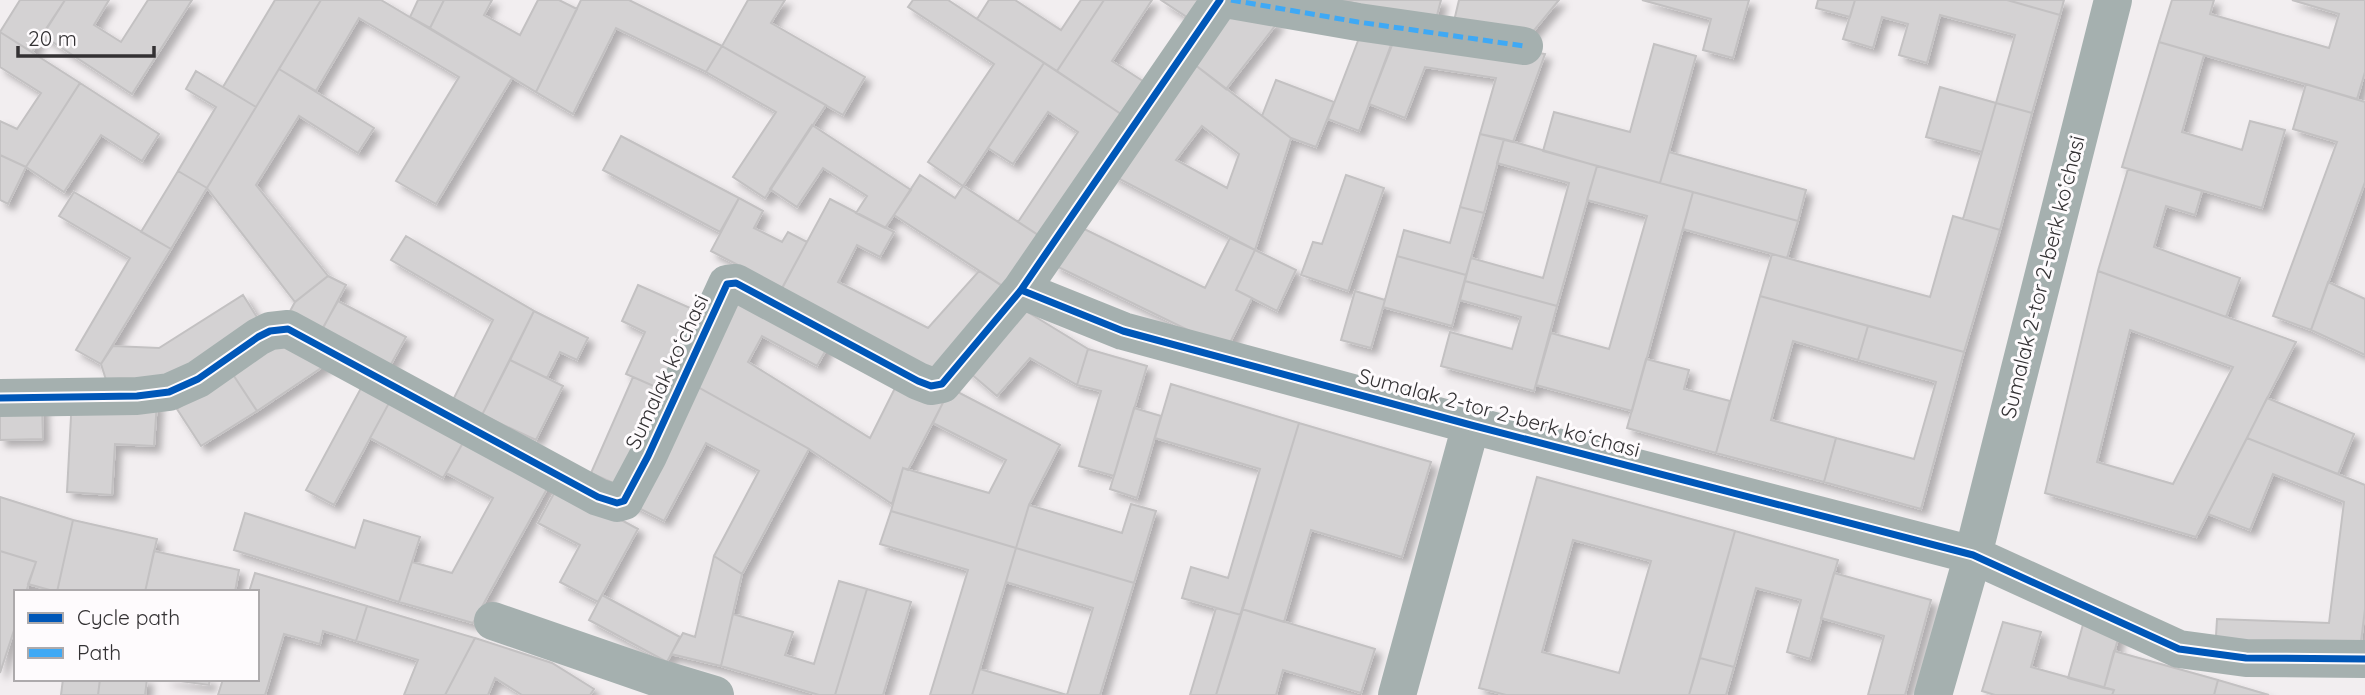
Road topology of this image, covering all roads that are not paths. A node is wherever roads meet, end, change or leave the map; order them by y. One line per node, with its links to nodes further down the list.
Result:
1 (1220, 0): 5 (street, Sumalak koʻchasi)
2 (1231, 0): 4 (street)
3 (2113, 0): 8 (street, Sumalak 2-tor 2-berk koʻchasi)
4 (1524, 46)
5 (1021, 290): 6 (street, Sumalak koʻchasi); 7 (street, Sumalak 2-tor 2-berk koʻchasi)
6 (0, 398)
7 (1471, 425): 8 (street, Sumalak 2-tor 2-berk koʻchasi); 12 (street, Sumalak 2-tor 2-berk koʻchasi)
8 (1973, 555): 10 (street); 13 (street, Sumalak 2-tor 2-berk koʻchasi)
9 (493, 621): 11 (street)
10 (2365, 659)
11 (715, 695)
12 (1397, 695)
13 (1933, 695)

